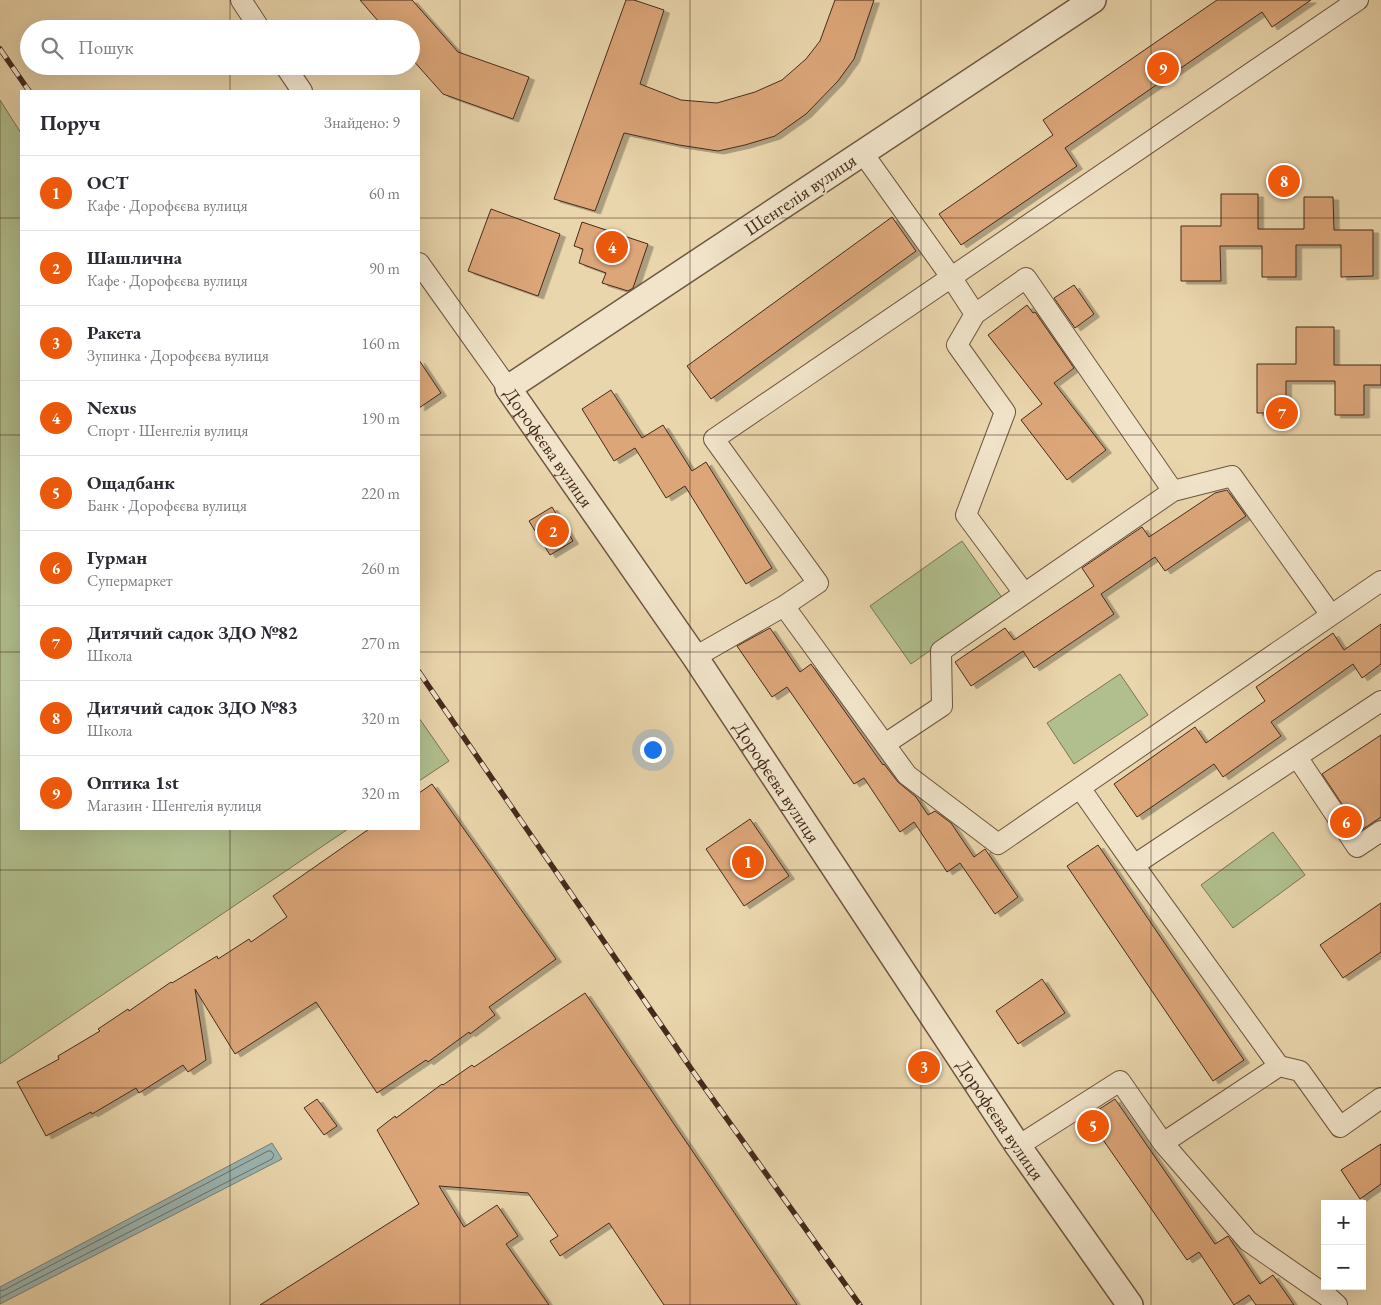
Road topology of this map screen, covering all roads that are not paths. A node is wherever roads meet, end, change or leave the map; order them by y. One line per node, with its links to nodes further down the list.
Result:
1 (241, 0): 4 (street)
2 (1093, 0): 7 (street, Шенгелія вулиця)
3 (1358, 0): 9 (street)
4 (254, 20)
5 (292, 75): 6 (street)
6 (301, 90)
7 (862, 152): 9 (street); 11 (street, Шенгелія вулиця)
8 (420, 263): 11 (street, Дорофєєва вулиця)
9 (951, 277): 10 (street); 15 (street)
10 (975, 314): 12 (street); 14 (street)
11 (508, 388): 17 (street, Дорофєєва вулиця)
12 (1173, 492): 14 (street); 16 (street)
13 (1381, 581): 16 (street)
14 (1024, 593): 19 (street)
15 (784, 606): 17 (street); 19 (street)
16 (1330, 615): 21 (street)
17 (695, 657): 27 (street, Дорофєєва вулиця)
18 (1381, 701): 20 (street)
19 (885, 744): 21 (street)
20 (1297, 757): 22 (street); 23 (street)
21 (1080, 788): 23 (street)
22 (1381, 830)
23 (1134, 865): 24 (street)
24 (1279, 1066): 25 (street); 26 (street)
25 (1381, 1098)
26 (1162, 1142): 27 (street); 29 (street)
27 (1018, 1146): 28 (street, Дорофєєва вулиця)
28 (1130, 1305)
29 (1337, 1305)

